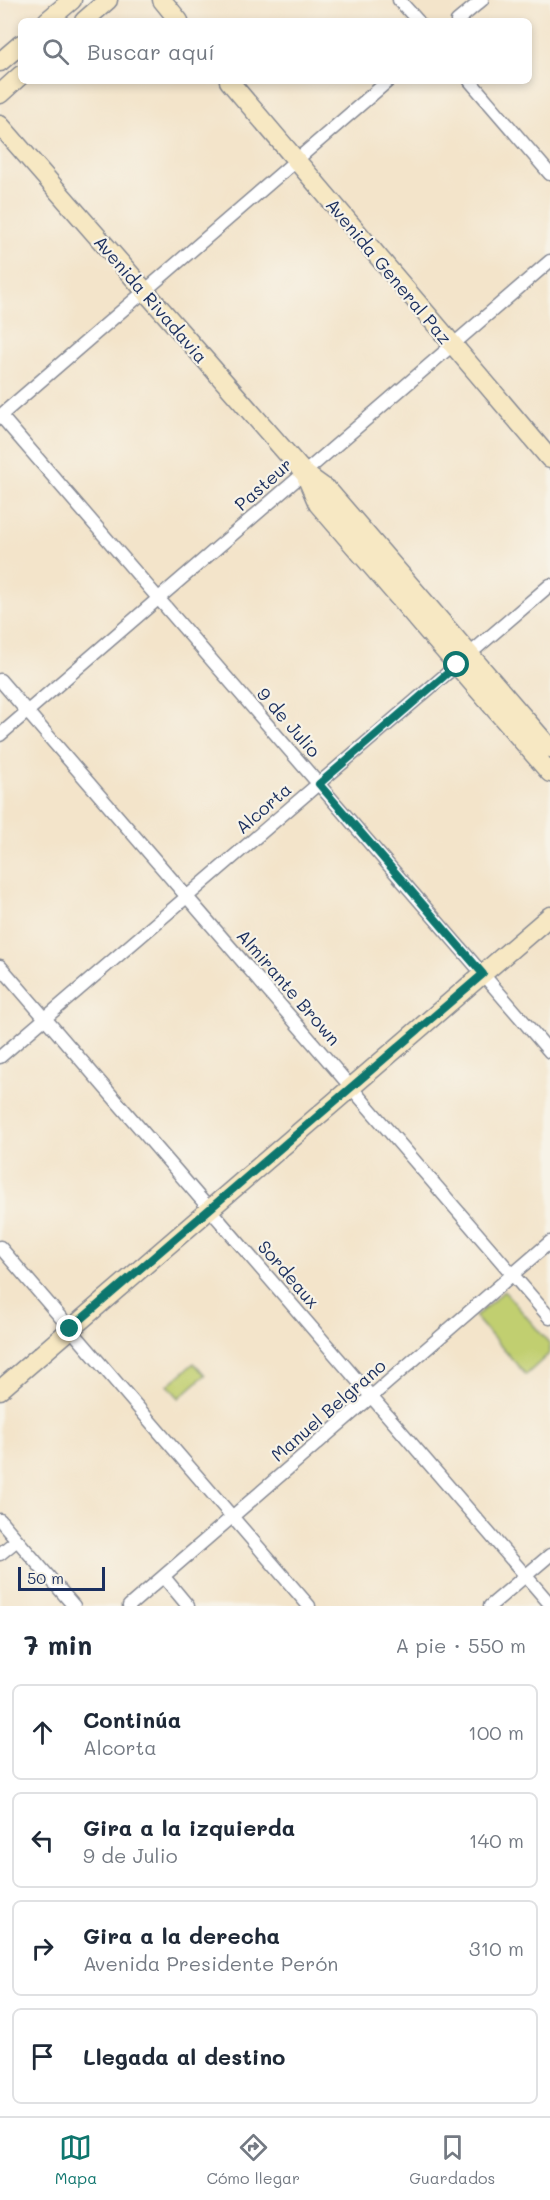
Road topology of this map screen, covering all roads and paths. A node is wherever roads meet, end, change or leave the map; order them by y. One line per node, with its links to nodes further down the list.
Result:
1 (72, 0): 6 (main road)
2 (108, 0): 7 (main road)
3 (162, 0): 8 (main road)
4 (399, 0): 9 (street)
5 (482, 0): 10 (street)
6 (51, 18)
7 (87, 18)
8 (177, 18)
9 (415, 18)
10 (461, 18)
11 (18, 47): 12 (main road)
12 (0, 62)
13 (18, 78): 17 (main road)
14 (231, 84): 19 (main road, Avenida General Paz)
15 (385, 84): 19 (street)
16 (473, 84): 20 (street)
17 (0, 94)
18 (0, 124): 22 (main road, Avenida Rivadavia)
19 (295, 161): 22 (street); 23 (main road, Avenida General Paz)
20 (550, 174)
21 (550, 261): 23 (street, Pasteur)
22 (145, 292): 24 (street); 26 (main road, Avenida Rivadavia)
23 (453, 345): 25 (main road, Avenida General Paz); 26 (street, Pasteur)
24 (0, 415): 28 (street, 9 de Julio)
25 (550, 459)
26 (304, 473): 28 (street, Pasteur); 29 (main road, Avenida Rivadavia)
27 (550, 585): 29 (street, Alcorta)
28 (158, 599): 31 (street, Pasteur); 35 (street, 9 de Julio)
29 (463, 660): 33 (main road, Avenida Rivadavia); 34 (main road, Avenida Rivadavia); 35 (street, Alcorta)
30 (0, 680): 31 (street, Almirante Brown)
31 (27, 711): 32 (street, Pasteur); 36 (street, Almirante Brown)
32 (0, 735)
33 (550, 748)
34 (550, 773)
35 (319, 784): 36 (street, Alcorta); 39 (street, 9 de Julio)
36 (187, 897): 40 (street, Alcorta); 43 (street, Almirante Brown)
37 (550, 916): 39 (main road)
38 (0, 966): 40 (street, Sordeaux)
39 (483, 974): 41 (street, 9 de Julio); 43 (main road)
40 (45, 1018): 42 (street, Alcorta); 44 (street, Sordeaux)
41 (550, 1052)
42 (0, 1057)
43 (351, 1088): 44 (main road); 47 (street, Almirante Brown)
44 (209, 1209): 49 (main road); 51 (street, Sordeaux)
45 (550, 1242): 47 (street, Manuel Belgrano)
46 (0, 1247): 49 (street)
47 (512, 1275): 48 (street, Almirante Brown); 51 (street, Manuel Belgrano)
48 (550, 1318)
49 (70, 1329): 50 (main road); 52 (street)
50 (0, 1390)
51 (371, 1397): 52 (street, Manuel Belgrano); 57 (street, Sordeaux)
52 (232, 1517): 58 (street, Manuel Belgrano); 63 (street)
53 (0, 1520): 54 (street)
54 (17, 1540): 55 (street); 60 (street)
55 (0, 1554)
56 (550, 1555): 57 (street)
57 (525, 1576): 59 (street, Sordeaux); 64 (street)
58 (164, 1577): 61 (street, Manuel Belgrano); 62 (street)
59 (550, 1604)
60 (74, 1606)
61 (129, 1606)
62 (188, 1606)
63 (309, 1606)
64 (490, 1606)

